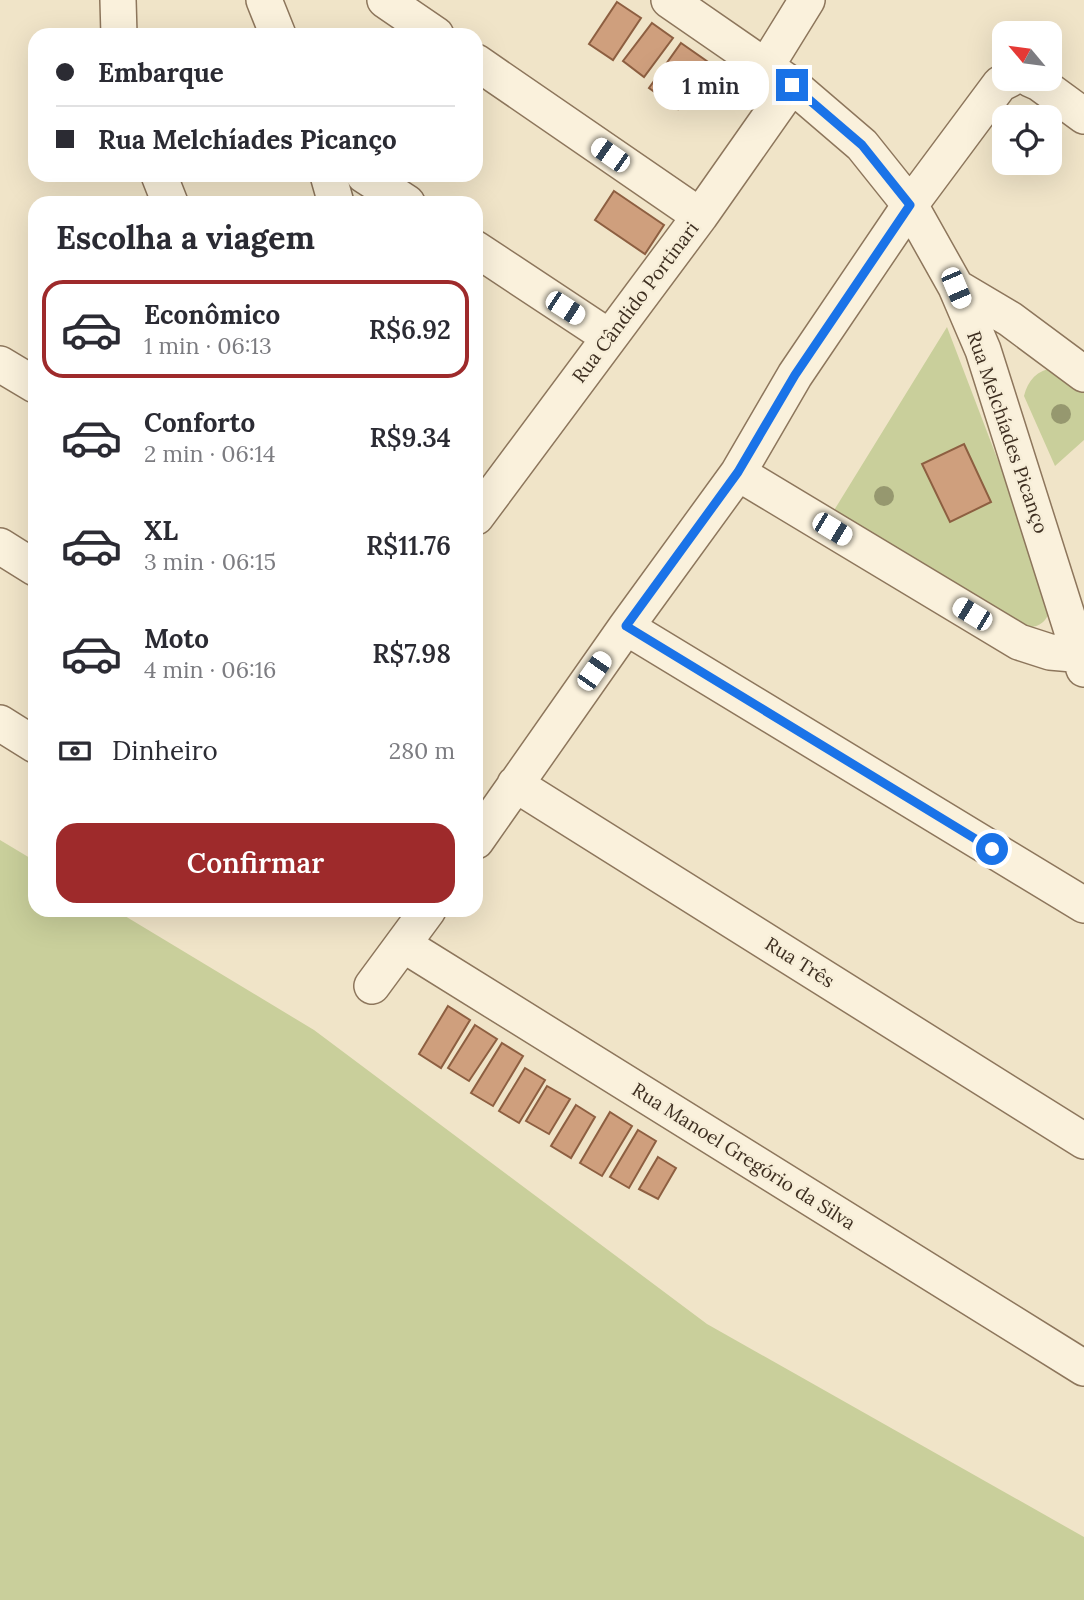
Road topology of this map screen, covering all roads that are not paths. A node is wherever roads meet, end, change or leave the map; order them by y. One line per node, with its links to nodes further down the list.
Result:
1 (118, 0): 6 (street)
2 (264, 0): 7 (street)
3 (385, 0): 8 (street)
4 (669, 0): 10 (street, Rua Melchíades Picanço)
5 (807, 0): 10 (street, Rua Cândido Portinari)
6 (119, 28)
7 (275, 28)
8 (426, 28)
9 (483, 67): 17 (street)
10 (779, 76): 16 (street, Rua Melchíades Picanço); 17 (street, Rua Cândido Portinari)
11 (995, 91): 16 (street)
12 (1044, 91): 13 (street)
13 (1084, 116)
14 (376, 182): 15 (street)
15 (396, 196)
16 (910, 205): 19 (street, Rua Melchíades Picanço); 24 (street)
17 (700, 216): 20 (street, Rua Cândido Portinari)
18 (483, 254): 20 (street)
19 (956, 288): 22 (street); 29 (street, Rua Melchíades Picanço)
20 (609, 337): 25 (street, Rua Cândido Portinari)
21 (0, 364): 23 (street)
22 (1084, 374)
23 (28, 381)
24 (738, 472): 28 (street); 29 (street)
25 (483, 508)
26 (0, 546): 27 (street)
27 (28, 564)
28 (626, 626): 32 (street); 34 (street)
29 (1083, 659)
30 (0, 723): 31 (street)
31 (28, 741)
32 (515, 784): 33 (street); 38 (street, Rua Três)
33 (483, 831)
34 (1084, 905)
35 (423, 917): 36 (street)
36 (404, 945): 37 (street); 39 (street, Rua Manoel Gregório da Silva)
37 (372, 986)
38 (1084, 1141)
39 (1084, 1367)

